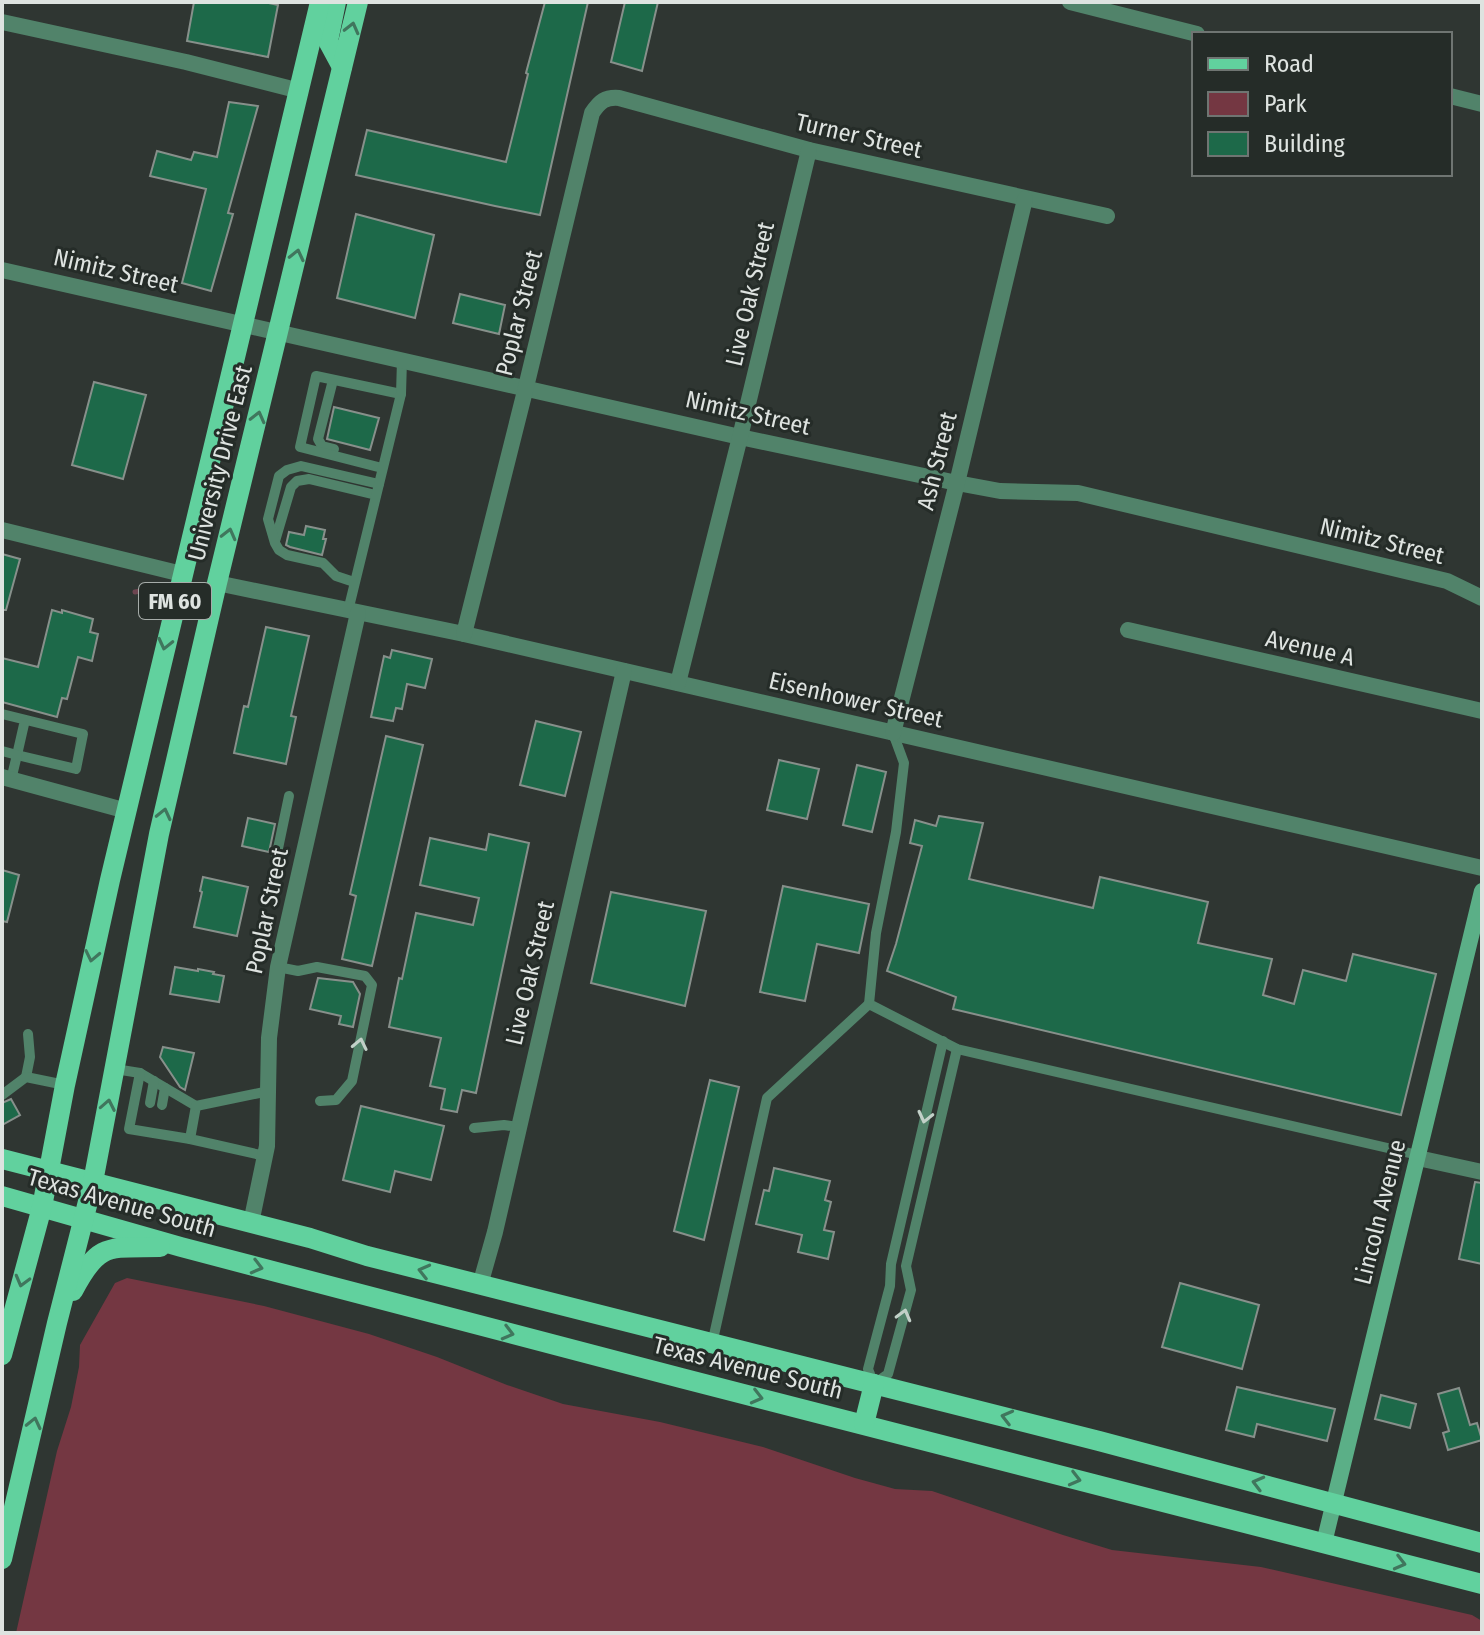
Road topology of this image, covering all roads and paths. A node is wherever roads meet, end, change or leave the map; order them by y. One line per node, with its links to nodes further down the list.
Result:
1 (320, 2): 8 (main road, University Drive East / FM 60)
2 (336, 2): 7 (main road)
3 (358, 2): 7 (main road, University Drive East / FM 60, one-way to 3)
4 (1070, 2): 6 (street)
5 (2, 22): 8 (street)
6 (1192, 33)
7 (342, 67): 17 (main road, University Drive East / FM 60, one-way to 7)
8 (300, 91): 16 (main road, University Drive East / FM 60)
9 (1452, 96): 11 (street)
10 (603, 99): 12 (street, Turner Street); 20 (street, Poplar Street)
11 (1482, 104)
12 (809, 150): 13 (street, Turner Street); 22 (street, Live Oak Street)
13 (1025, 199): 14 (street, Turner Street); 24 (street, Ash Street)
14 (1107, 216)
15 (2, 270): 16 (street, Nimitz Street)
16 (244, 324): 17 (street, Nimitz Street); 28 (main road, University Drive East / FM 60)
17 (279, 331): 18 (street, Nimitz Street); 30 (main road, University Drive East / FM 60, one-way to 17)
18 (402, 360): 20 (street, Nimitz Street); 21 (lane)
19 (333, 380): 21 (lane); 23 (lane); 23 (lane)
20 (526, 387): 22 (street, Nimitz Street); 34 (street, Poplar Street)
21 (401, 394): 23 (lane)
22 (740, 437): 24 (street, Nimitz Street); 36 (street, Live Oak Street)
23 (383, 465): 25 (lane)
24 (957, 483): 31 (street, Nimitz Street); 40 (street, Ash Street)
25 (377, 490): 27 (lane); 27 (lane); 29 (lane)
26 (2, 530): 28 (street)
27 (275, 543): 29 (lane)
28 (182, 574): 45 (main road, University Drive East / FM 60, one-way to 45)
29 (354, 582): 32 (lane)
30 (217, 583): 32 (street, Eisenhower Street); 55 (main road, University Drive East / FM 60, one-way to 30)
31 (1482, 598)
32 (353, 612): 34 (street, Eisenhower Street); 50 (street, Poplar Street)
33 (1128, 630): 37 (street, Avenue A)
34 (464, 634): 35 (street, Eisenhower Street)
35 (624, 671): 36 (street, Eisenhower Street); 65 (street, Live Oak Street)
36 (678, 683): 40 (street, Eisenhower Street)
37 (1482, 711)
38 (2, 714): 39 (lane)
39 (25, 720): 42 (lane); 42 (lane)
40 (893, 733): 47 (street, Eisenhower Street); 51 (lane)
41 (2, 751): 42 (lane)
42 (17, 755): 43 (lane)
43 (6, 779): 45 (street)
44 (289, 796): 46 (lane)
45 (127, 811): 59 (main road, University Drive East / FM 60, one-way to 59)
46 (276, 858)
47 (1482, 868)
48 (1482, 891): 49 (street, Lincoln Avenue)
49 (1478, 927): 69 (street, Lincoln Avenue)
50 (278, 967): 61 (street, Poplar Street); 63 (lane, one-way to 50)
51 (869, 1004): 53 (lane); 81 (lane)
52 (28, 1034): 57 (lane)
53 (943, 1041): 54 (lane); 83 (lane, one-way to 83)
54 (957, 1049): 69 (lane); 83 (lane, one-way to 54)
55 (115, 1069): 56 (lane); 73 (main road, University Drive East / FM 60, one-way to 55)
56 (140, 1073): 58 (lane); 67 (lane)
57 (26, 1077): 59 (lane); 62 (lane)
58 (154, 1081): 60 (lane); 60 (lane)
59 (65, 1085): 71 (main road, University Drive East / FM 60)
60 (165, 1088): 64 (lane)
61 (269, 1091): 64 (lane); 68 (street, Poplar Street)
62 (2, 1095)
63 (320, 1101)
64 (196, 1106): 67 (lane)
65 (518, 1127): 66 (lane); 79 (street, Live Oak Street)
66 (474, 1128)
67 (190, 1139): 68 (lane)
68 (265, 1156): 77 (street, Poplar Street)
69 (1418, 1156): 72 (street); 85 (street, Lincoln Avenue)
70 (2, 1159): 71 (main road, Texas Avenue South)
71 (50, 1170): 73 (main road, Texas Avenue South); 75 (main road, FM 60)
72 (1482, 1172)
73 (93, 1182): 76 (main road, University Drive East / FM 60); 77 (main road, Texas Avenue South)
74 (2, 1196): 75 (main road, Texas Avenue South)
75 (42, 1207): 76 (main road, Texas Avenue South); 82 (main road, FM 60, one-way to 82)
76 (83, 1220): 78 (main road, Texas Avenue South); 80 (main road, FM 60)
77 (251, 1223): 79 (main road, Texas Avenue South, one-way to 77)
78 (181, 1247): 80 (main road); 84 (main road, Texas Avenue South, one-way to 84)
79 (480, 1285): 81 (main road, Texas Avenue South)
80 (57, 1323): 88 (main road, FM 60, one-way to 80)
81 (712, 1344): 83 (main road, Texas Avenue South)
82 (2, 1355)
83 (874, 1384): 84 (main road); 85 (main road, Texas Avenue South, one-way to 83)
84 (864, 1424): 86 (main road, Texas Avenue South, one-way to 86)
85 (1334, 1503): 86 (street, Lincoln Avenue); 87 (main road, Texas Avenue South)
86 (1324, 1543): 89 (main road, Texas Avenue South, one-way to 89)
87 (1482, 1543)
88 (2, 1559)
89 (1482, 1584)

